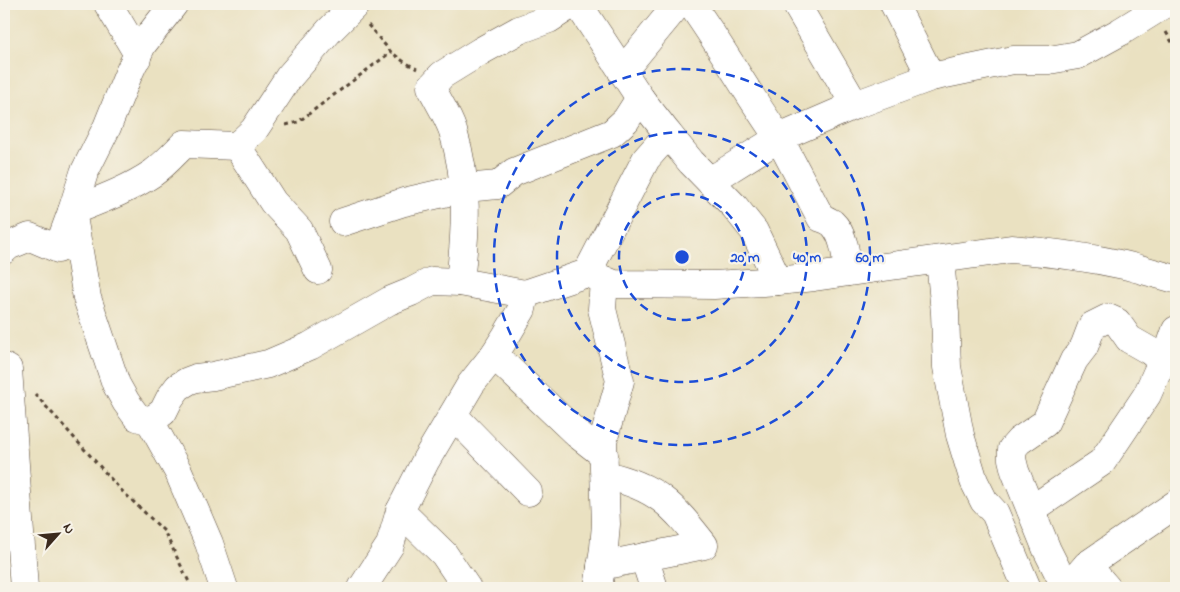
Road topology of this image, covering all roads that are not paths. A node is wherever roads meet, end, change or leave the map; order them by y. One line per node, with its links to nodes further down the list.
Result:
1 (108, 4): 11 (street)
2 (174, 4): 11 (street)
3 (572, 4): 22 (street)
4 (578, 4): 12 (street)
5 (678, 4): 12 (street)
6 (691, 4): 19 (street)
7 (796, 4): 15 (street)
8 (894, 4): 13 (street)
9 (1165, 4): 13 (street)
10 (355, 6): 18 (street)
11 (138, 58): 23 (street)
12 (622, 72): 14 (street)
13 (931, 76): 15 (street)
14 (640, 98): 16 (street); 17 (street)
15 (855, 105): 19 (street)
16 (612, 133): 20 (street); 22 (street)
17 (668, 134): 20 (street); 21 (street)
18 (246, 138): 23 (street); 27 (street)
19 (779, 138): 21 (street); 28 (street)
20 (646, 159): 29 (street)
21 (710, 181): 31 (street)
22 (465, 188): 24 (street); 32 (street)
23 (72, 211): 25 (street); 39 (street)
24 (343, 222)
25 (5, 246)
26 (940, 260): 28 (street); 30 (street); 53 (street)
27 (318, 270)
28 (847, 272): 31 (street)
29 (595, 276): 31 (street); 33 (street); 40 (street)
30 (1176, 279)
31 (778, 280)
32 (460, 282): 33 (street); 39 (street)
33 (525, 294): 35 (street)
34 (1176, 330): 36 (street)
35 (494, 356): 38 (street); 40 (street)
36 (1162, 361): 43 (street); 43 (street)
37 (4, 367): 48 (street)
38 (453, 415): 41 (street); 44 (street)
39 (150, 422): 49 (street)
40 (604, 465): 45 (street); 47 (street)
41 (528, 492)
42 (1176, 504): 46 (street)
43 (1031, 510): 54 (street)
44 (400, 511): 50 (street); 51 (street)
45 (644, 557): 47 (street); 52 (street)
46 (1087, 565): 54 (street); 55 (street)
47 (599, 577)
48 (24, 588)
49 (224, 588)
50 (362, 588)
51 (468, 588)
52 (654, 588)
53 (1027, 588)
54 (1067, 588)
55 (1107, 588)

